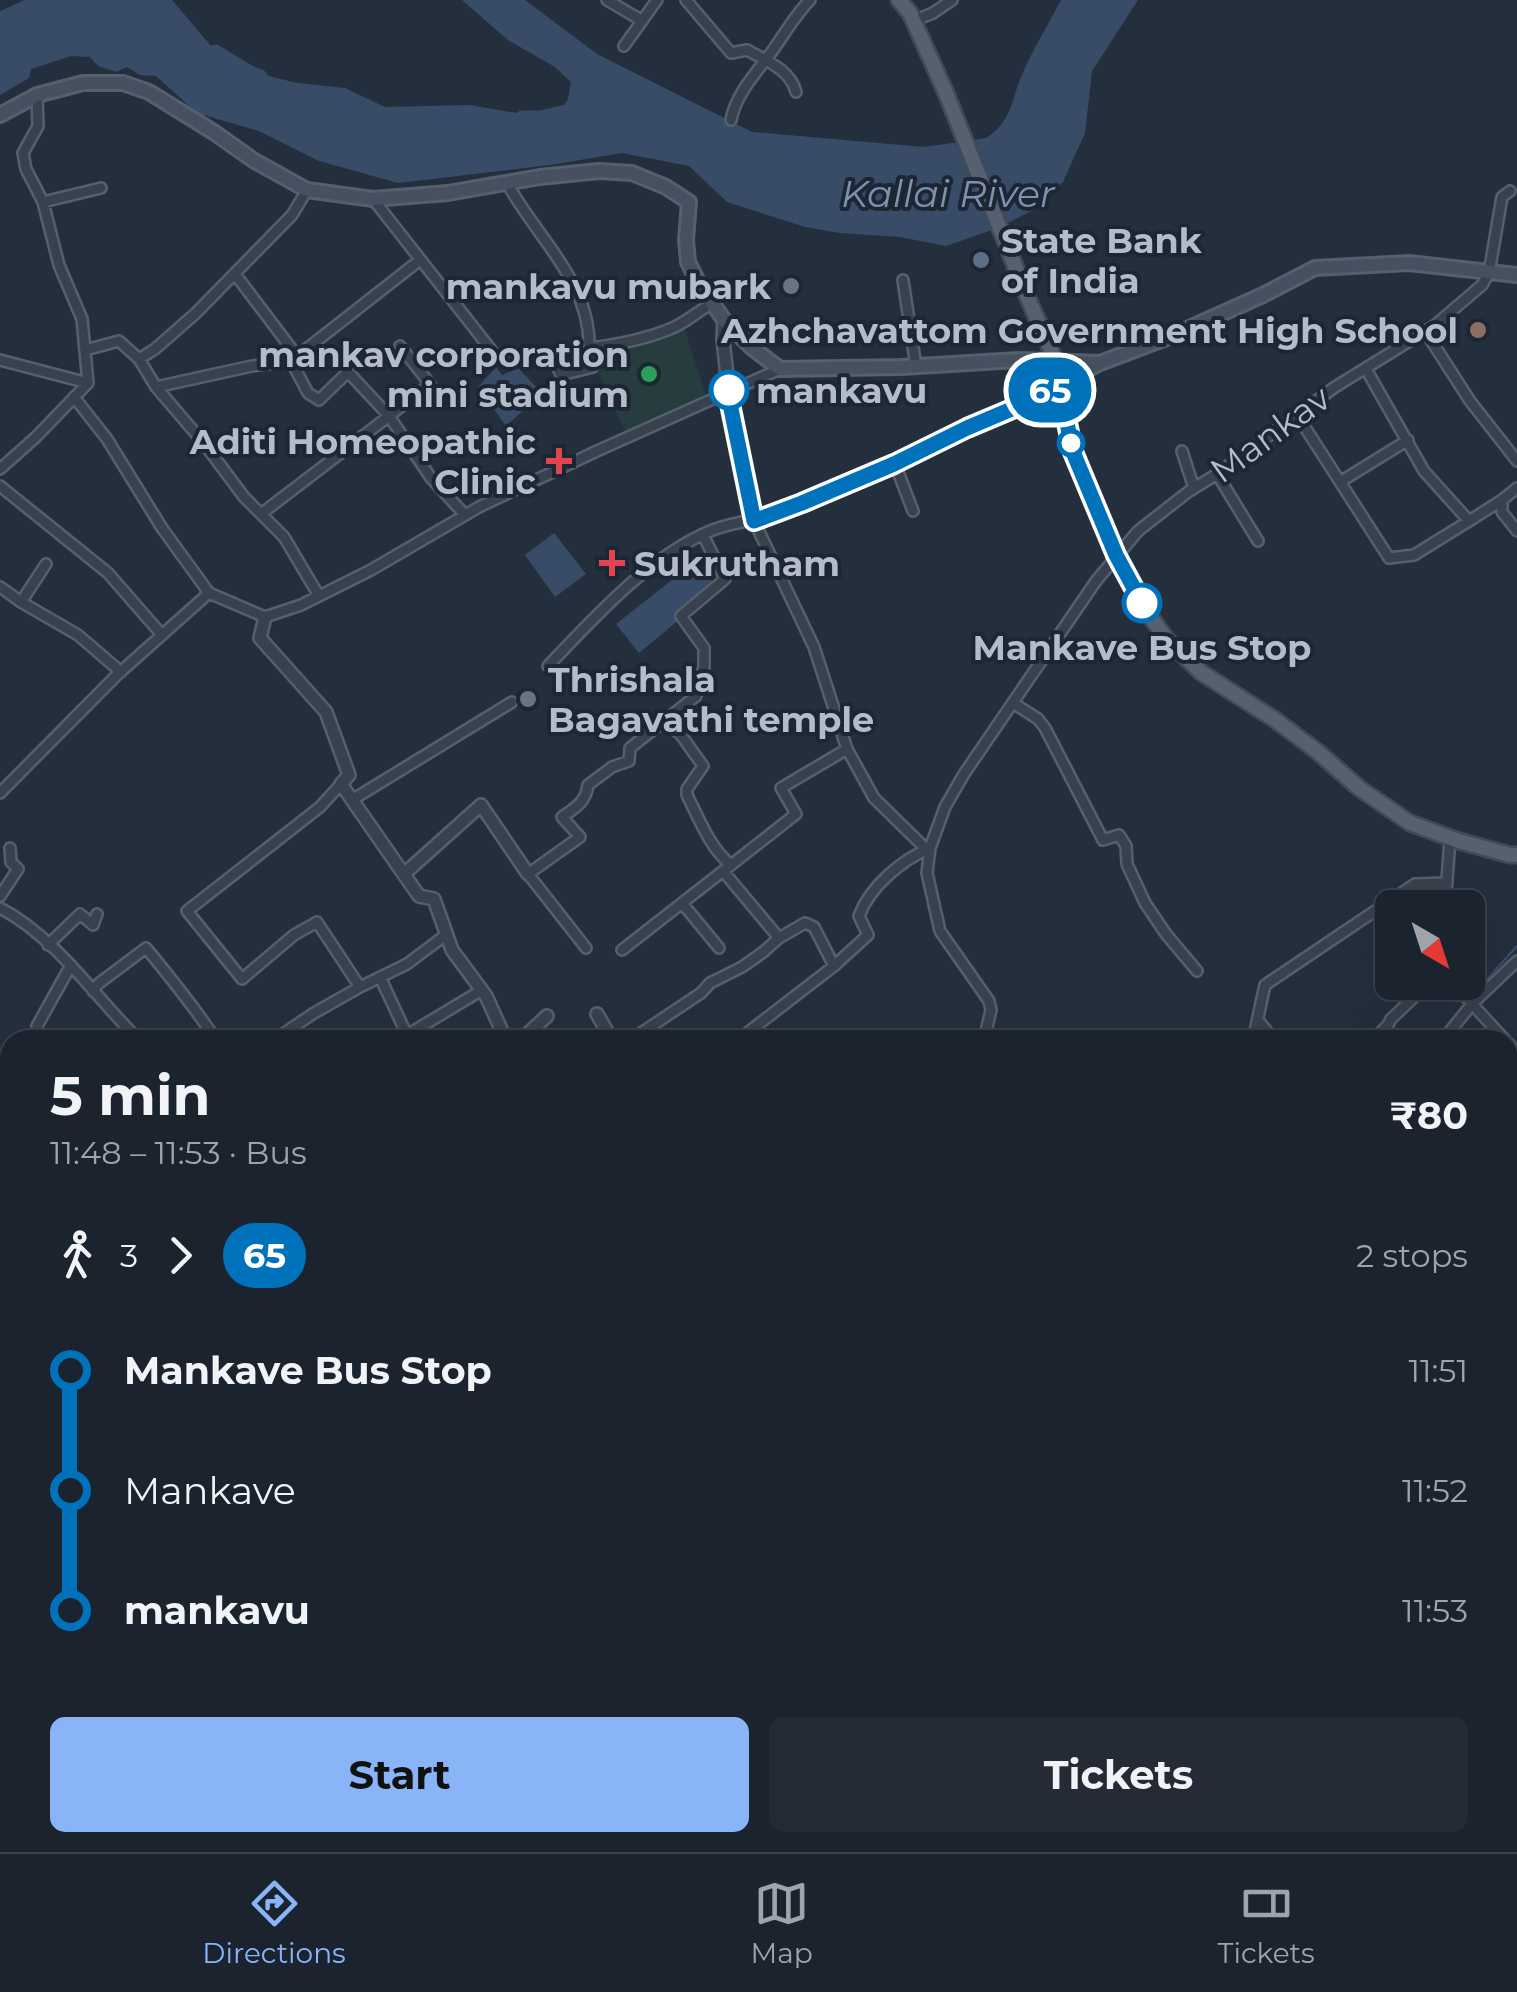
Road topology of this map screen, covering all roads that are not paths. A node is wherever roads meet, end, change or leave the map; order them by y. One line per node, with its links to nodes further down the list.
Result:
1 (608, 0): 7 (street)
2 (656, 0): 7 (street)
3 (686, 0): 10 (street)
4 (810, 0): 10 (street)
5 (899, 0): 8 (main road)
6 (952, 0): 8 (street)
7 (641, 20): 9 (street)
8 (913, 22): 35 (main road)
9 (624, 46)
10 (765, 61): 11 (street); 14 (street)
11 (796, 92)
12 (36, 95): 13 (main road); 17 (main road); 20 (street)
13 (0, 115)
14 (731, 120)
15 (506, 183): 19 (main road); 26 (main road); 30 (street)
16 (101, 188): 20 (street)
17 (307, 190): 19 (main road); 23 (street)
18 (1510, 191): 22 (street)
19 (372, 199): 21 (street)
20 (43, 202): 31 (street)
21 (420, 260): 30 (street); 32 (street)
22 (1489, 273): 24 (main road); 28 (street, Mankav); 36 (main road)
23 (235, 274): 32 (street); 33 (street)
24 (1517, 276)
25 (903, 280): 37 (street)
26 (712, 304): 27 (main road); 30 (street)
27 (724, 320): 38 (main road); 43 (street)
28 (1429, 329): 39 (street, Mankav); 49 (street)
29 (400, 346): 46 (street)
30 (589, 348)
31 (85, 350): 33 (street); 40 (street)
32 (294, 358): 42 (street); 46 (street)
33 (138, 359): 42 (street)
34 (0, 360): 40 (street)
35 (1056, 362): 36 (main road); 37 (main road); 41 (main road)
36 (1100, 363): 41 (main road)
37 (916, 367): 38 (main road)
38 (780, 368): 43 (street)
39 (1366, 369): 45 (street, Mankav); 47 (street)
40 (88, 383): 44 (street)
41 (1059, 384): 50 (street); 66 (main road)
42 (156, 387): 59 (street)
43 (729, 390): 60 (street); 61 (street)
44 (74, 397): 51 (street); 69 (street)
45 (1297, 414): 52 (street, Mankav); 53 (street)
46 (389, 416): 59 (street); 60 (street)
47 (1408, 440): 53 (street); 62 (street)
48 (1182, 451): 55 (street)
49 (1517, 461)
50 (894, 464): 58 (street); 61 (street)
51 (0, 469)
52 (1217, 474): 55 (street, Mankav); 65 (street)
53 (1340, 482): 62 (street)
54 (0, 486): 73 (street)
55 (1194, 488): 66 (street, Mankav)
56 (1517, 488): 57 (street)
57 (1502, 500): 62 (street); 63 (street)
58 (914, 512)
59 (261, 514): 70 (street)
60 (466, 515): 70 (street)
61 (754, 521): 64 (street); 79 (street)
62 (1469, 521)
63 (1517, 531)
64 (703, 535): 74 (street); 78 (street)
65 (1258, 541)
66 (1116, 555): 77 (street, Mankav); 83 (main road)
67 (46, 564): 71 (street)
68 (0, 587): 71 (street)
69 (209, 593): 72 (street); 73 (street)
70 (319, 596): 72 (street)
71 (21, 602): 75 (street)
72 (265, 617): 80 (street)
73 (162, 635): 75 (street)
74 (548, 666)
75 (121, 672): 81 (street)
76 (512, 702): 82 (street)
77 (1013, 703): 85 (street, Mankav); 105 (street)
78 (666, 722): 87 (street); 89 (street)
79 (848, 748): 85 (street); 87 (street)
80 (341, 784): 82 (street); 107 (street)
81 (0, 793)
82 (352, 800): 88 (street)
83 (1450, 838): 86 (main road); 90 (street)
84 (10, 848): 92 (street)
85 (928, 848): 104 (street); 127 (street)
86 (1517, 855)
87 (727, 868): 93 (street); 97 (street)
88 (404, 874): 89 (street); 96 (street)
89 (528, 874): 99 (street)
90 (1446, 883): 91 (street); 115 (street)
91 (1446, 890)
92 (0, 896)
93 (682, 903): 100 (street); 101 (street)
94 (0, 908): 98 (street)
95 (97, 914): 98 (street)
96 (446, 934): 106 (street); 108 (street)
97 (779, 938): 104 (street); 125 (street)
98 (48, 944): 103 (street)
99 (586, 948)
100 (719, 948)
101 (622, 950)
102 (1517, 961): 112 (street)
103 (71, 965): 109 (street); 116 (street)
104 (834, 966): 126 (street)
105 (1197, 971)
106 (380, 978): 107 (street); 120 (street)
107 (360, 987): 119 (street)
108 (482, 990): 121 (street); 122 (street)
109 (93, 991): 117 (street); 118 (street)
110 (1411, 1000): 130 (street)
111 (1468, 1000): 112 (street)
112 (1472, 1004): 131 (street); 132 (street)
113 (596, 1014): 124 (street)
114 (547, 1016): 123 (street)
115 (1258, 1020): 128 (street); 129 (street)
116 (37, 1026)
117 (129, 1030)
118 (210, 1030)
119 (289, 1030)
120 (400, 1030)
121 (415, 1030)
122 (501, 1030)
123 (532, 1030)
124 (606, 1030)
125 (645, 1030)
126 (751, 1030)
127 (986, 1030)
128 (1256, 1030)
129 (1266, 1030)
130 (1383, 1030)
131 (1451, 1030)
132 (1495, 1030)

